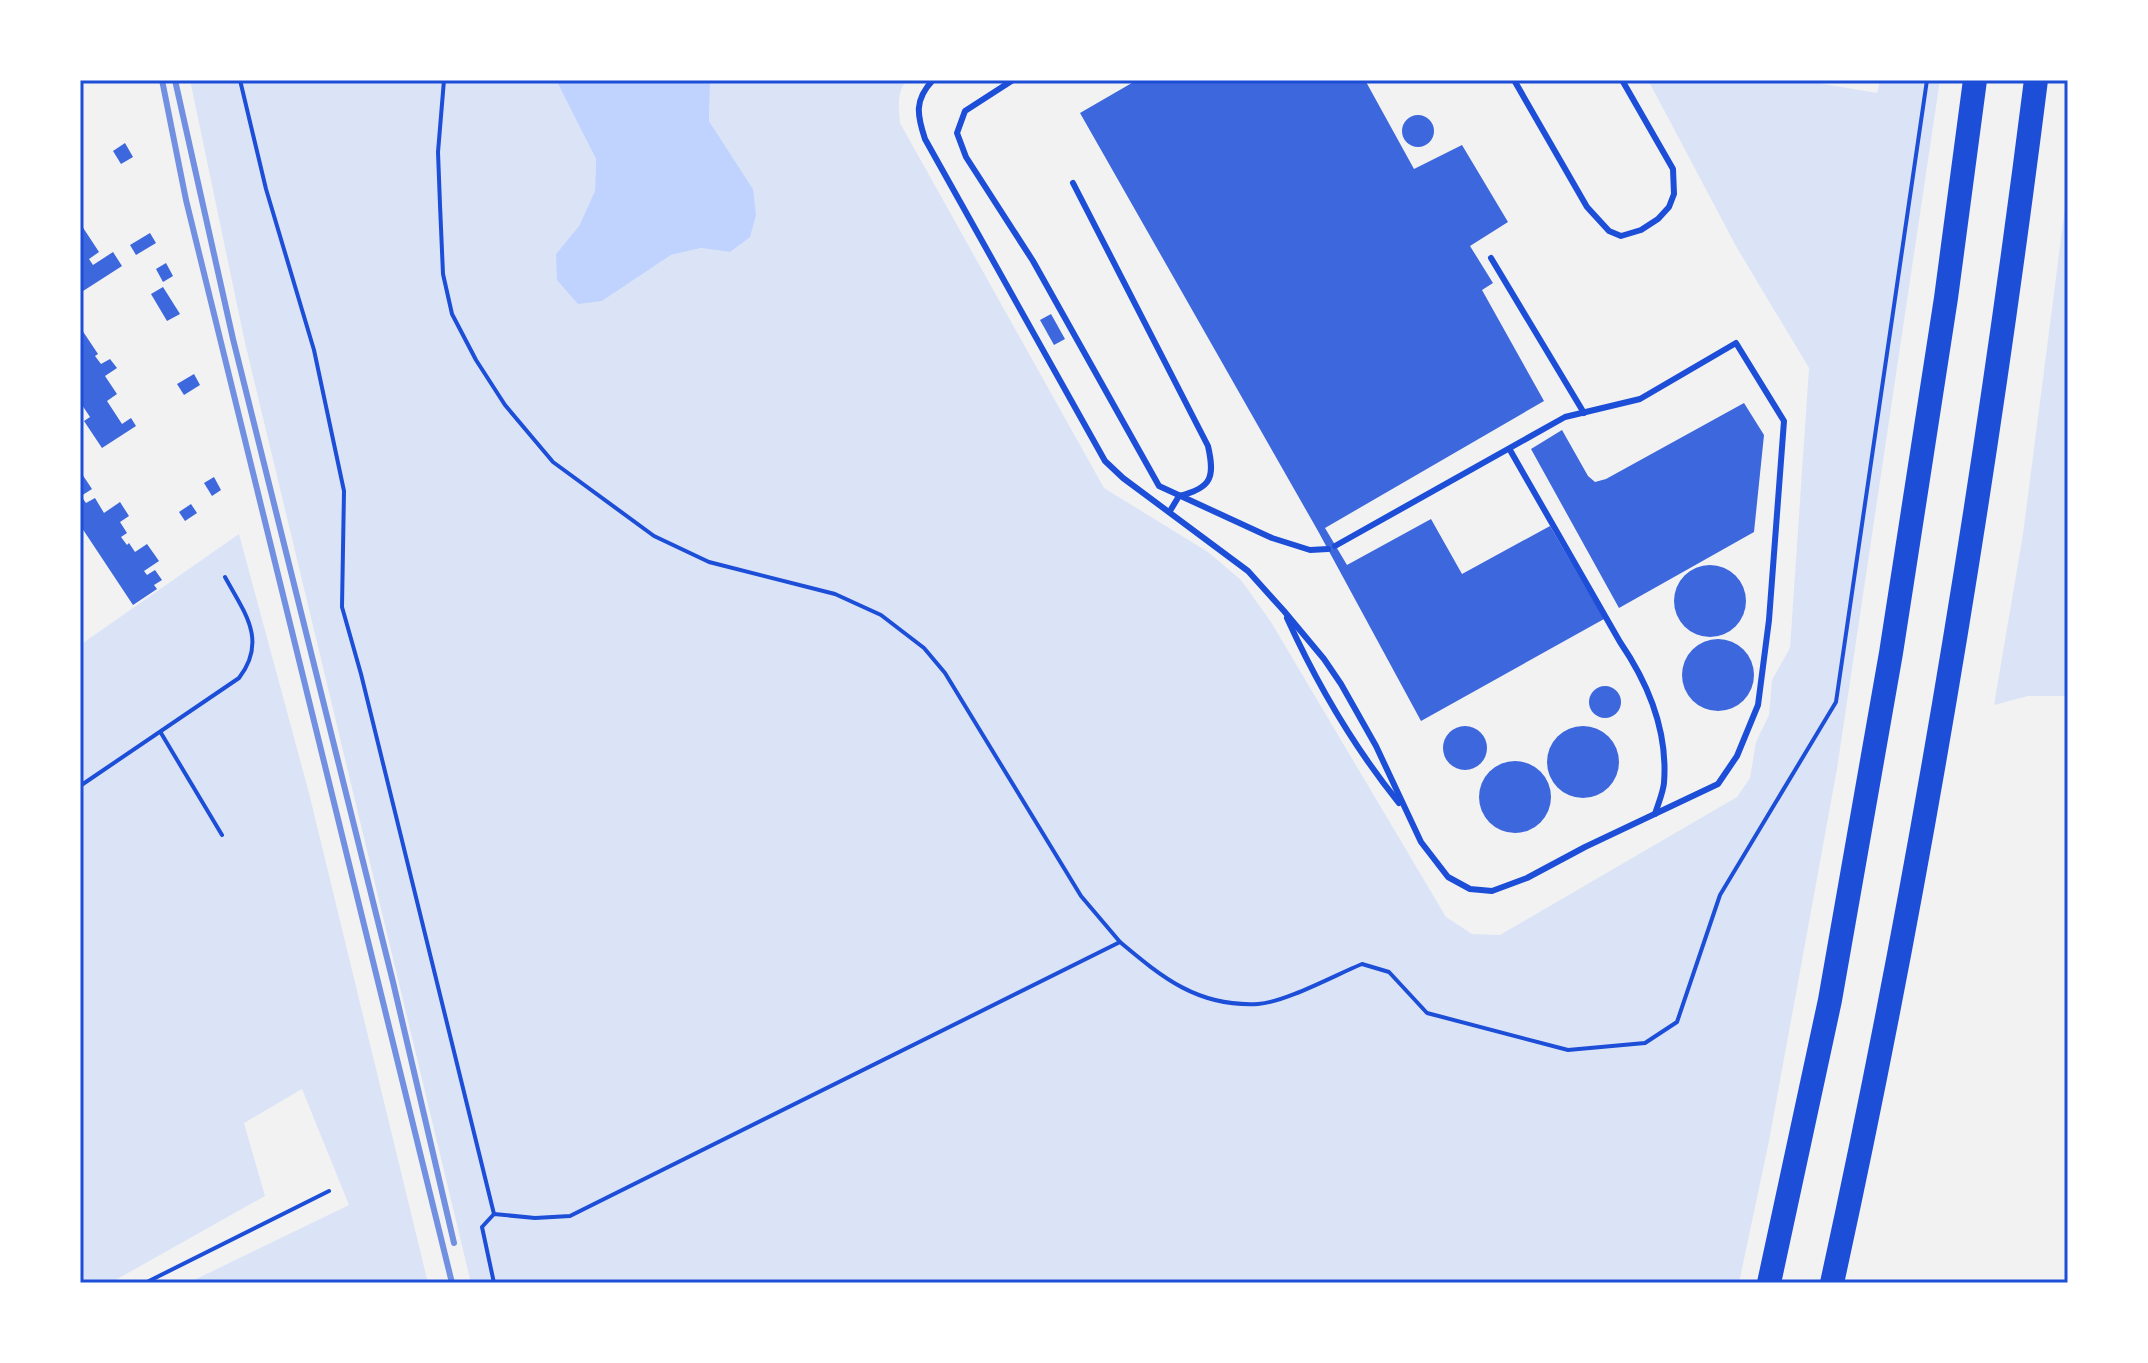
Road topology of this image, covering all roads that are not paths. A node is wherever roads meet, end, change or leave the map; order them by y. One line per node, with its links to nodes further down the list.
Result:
1 (933, 80): 12 (lane)
2 (1013, 80): 11 (lane)
3 (1514, 80): 4 (lane)
4 (1622, 80)
5 (1975, 80): 18 (highway)
6 (2036, 80): 19 (highway)
7 (1073, 183): 11 (lane)
8 (1491, 258): 9 (lane)
9 (1584, 413): 10 (lane); 17 (lane)
10 (1510, 450): 13 (lane); 17 (lane)
11 (1179, 496): 12 (lane); 14 (lane)
12 (1170, 511): 15 (lane)
13 (1335, 546)
14 (1328, 549)
15 (1284, 611): 16 (lane); 16 (lane)
16 (1405, 811): 17 (lane)
17 (1655, 814)
18 (1769, 1283)
19 (1832, 1283)

